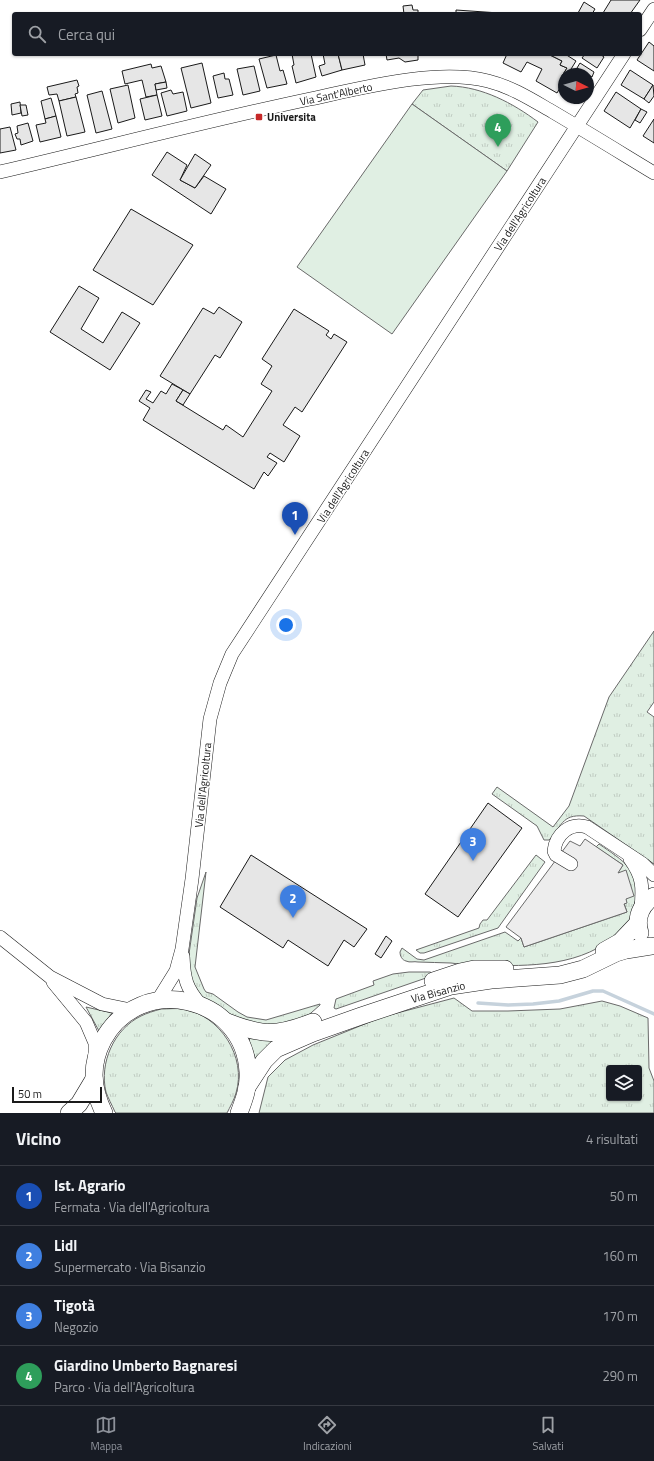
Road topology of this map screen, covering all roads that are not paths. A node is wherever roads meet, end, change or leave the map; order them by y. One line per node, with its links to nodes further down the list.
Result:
1 (654, 9): 2 (street)
2 (642, 27)
3 (623, 56): 4 (street, Via dell'Agricoltura)
4 (576, 126): 5 (street, Via Sant'Alberto); 6 (street, Via Sant'Alberto); 14 (street, Via dell'Agricoltura)
5 (0, 172)
6 (654, 173)
7 (628, 856): 8 (street); 9 (street); 11 (street)
8 (571, 864)
9 (654, 875)
10 (654, 896): 11 (main road, Via Bisanzio)
11 (639, 916): 13 (main road); 19 (main road, Via Bisanzio)
12 (0, 936): 15 (street)
13 (652, 947): 21 (main road, Via Bisanzio)
14 (182, 949): 16 (street, Via dell'Agricoltura); 17 (street, Via dell'Agricoltura)
15 (50, 977): 18 (street); 20 (street)
16 (158, 1000): 17 (main road); 18 (main road)
17 (201, 1005): 19 (main road)
18 (131, 1010): 20 (main road)
19 (227, 1022): 21 (main road)
20 (94, 1071): 22 (main road); 23 (main road)
21 (247, 1087): 24 (main road)
22 (69, 1113)
23 (104, 1113)
24 (239, 1113)

